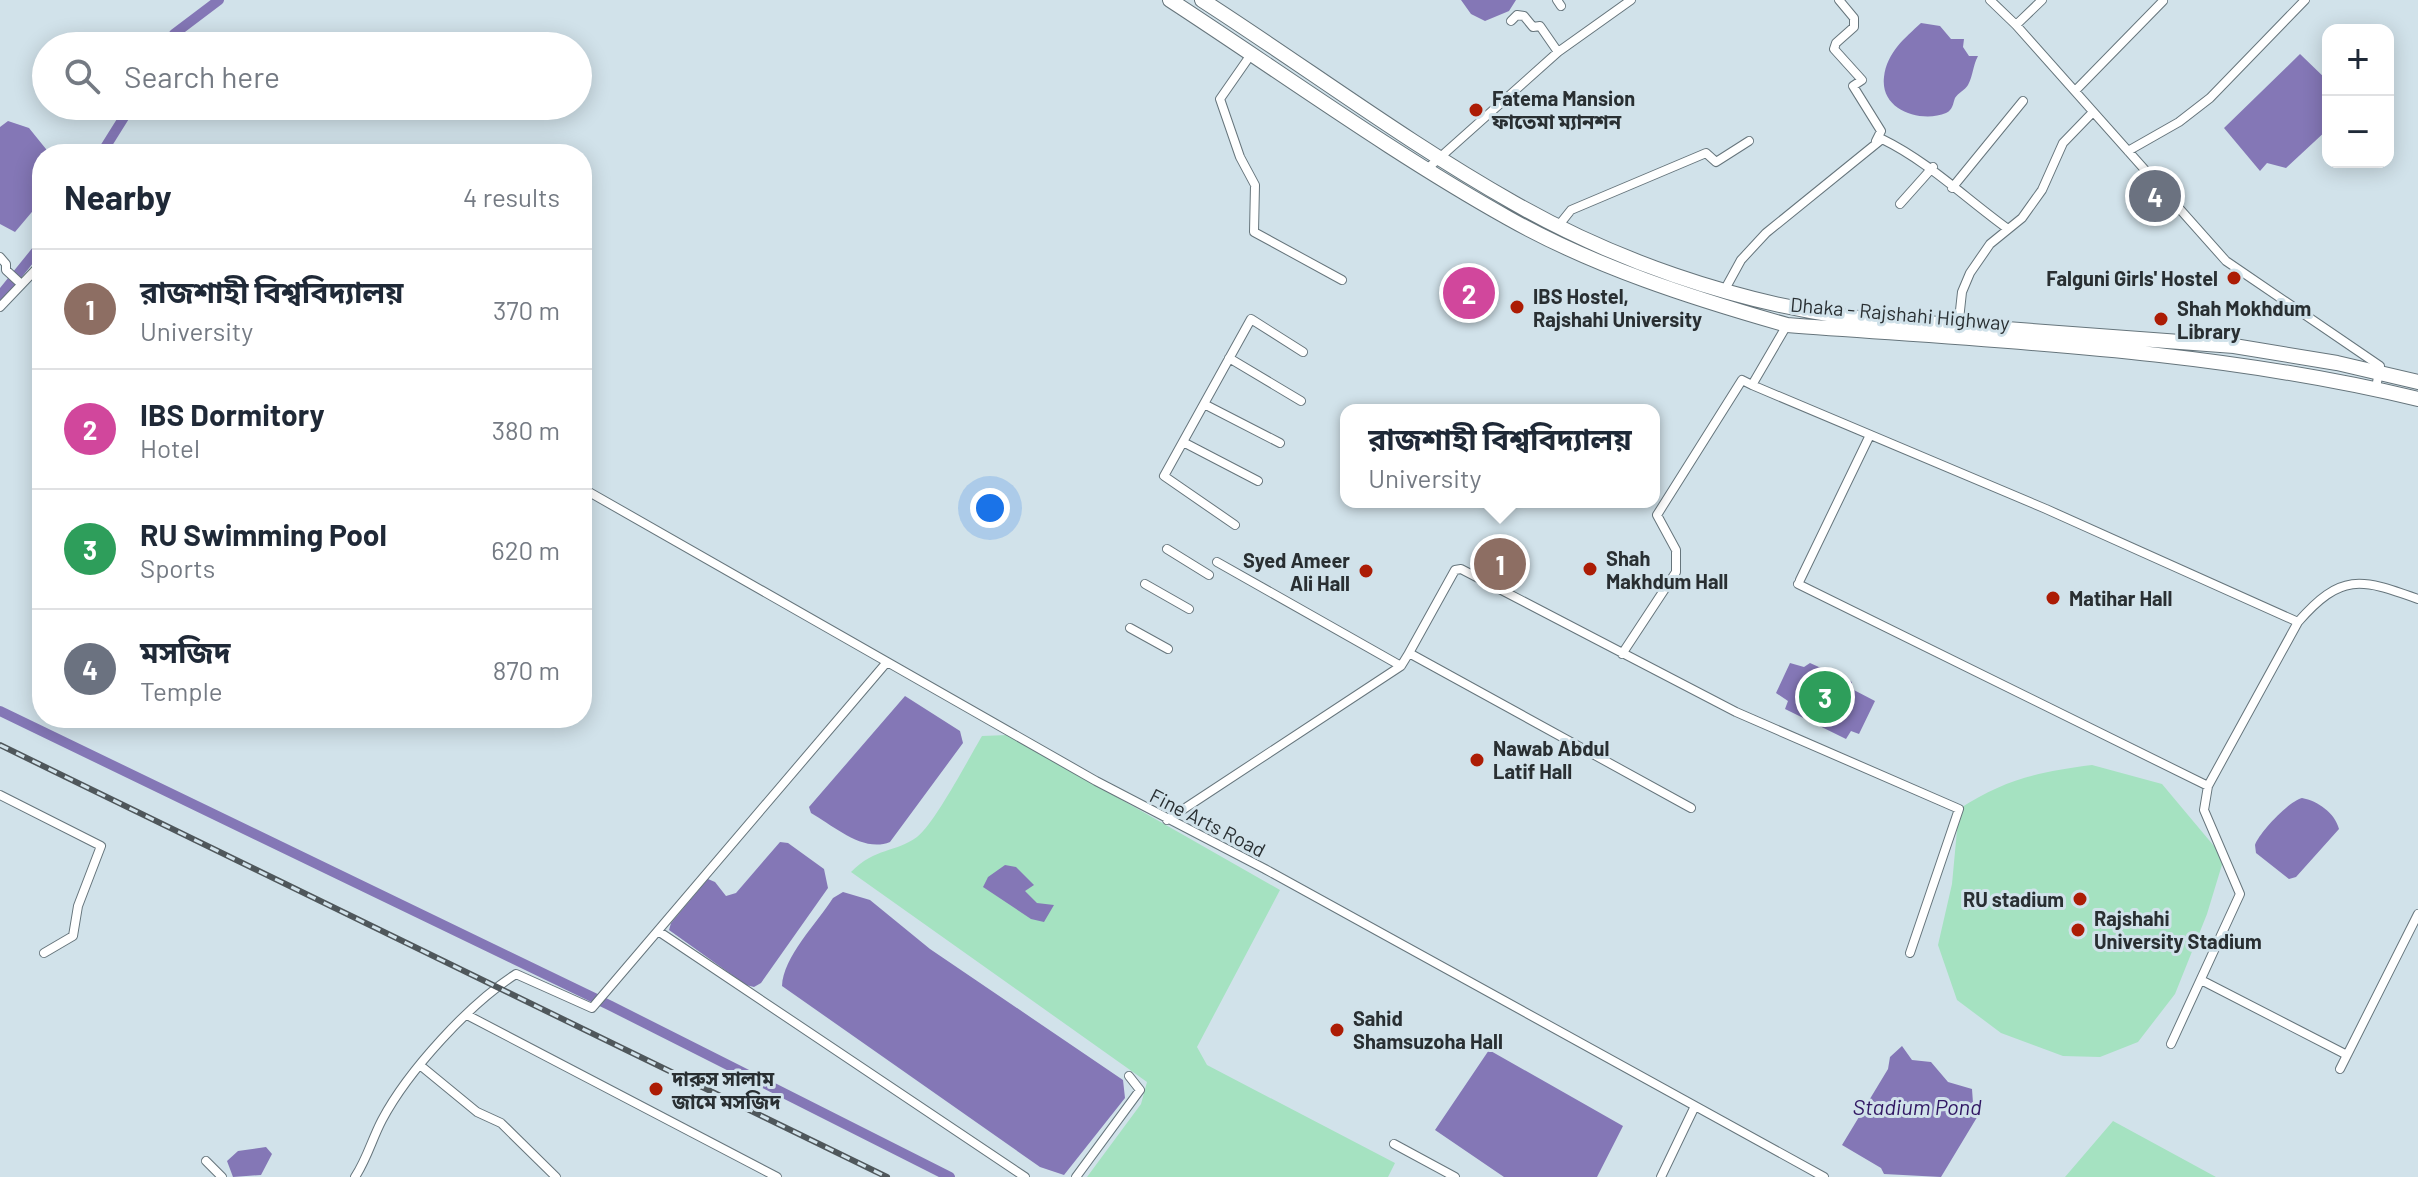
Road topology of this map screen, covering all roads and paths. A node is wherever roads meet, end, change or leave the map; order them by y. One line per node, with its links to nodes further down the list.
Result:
1 (1170, 0): 12 (highway, Dhaka - Rajshahi Highway)
2 (1202, 0): 19 (highway, Dhaka - Rajshahi Highway)
3 (1631, 0): 11 (street)
4 (1839, 0): 17 (street)
5 (1990, 0): 10 (street)
6 (2042, 0): 10 (street)
7 (2305, 0): 18 (street)
8 (2163, 1): 13 (street)
9 (1511, 21): 11 (street)
10 (2016, 25): 13 (street)
11 (1558, 52): 19 (street)
12 (1252, 53): 21 (highway, Dhaka - Rajshahi Highway); 28 (street)
13 (2075, 91): 15 (street)
14 (2023, 101): 22 (street)
15 (2093, 112): 18 (street); 25 (street)
16 (1749, 141): 24 (street)
17 (1876, 142): 20 (street); 30 (street)
18 (2128, 151): 36 (street)
19 (1440, 157): 21 (street); 24 (highway, Dhaka - Rajshahi Highway)
20 (1933, 167): 22 (street); 23 (street)
21 (1427, 169): 32 (highway, Dhaka - Rajshahi Highway)
22 (1952, 188): 25 (street)
23 (1900, 204)
24 (1559, 225): 30 (highway, Dhaka - Rajshahi Highway)
25 (2008, 229): 33 (street)
26 (0, 257): 29 (street)
27 (32, 272): 29 (street)
28 (1342, 280)
29 (20, 283): 31 (street)
30 (1724, 291): 33 (highway, Dhaka - Rajshahi Highway)
31 (0, 307)
32 (1787, 325): 33 (highway, Dhaka - Rajshahi Highway); 38 (street)
33 (1958, 332): 36 (highway, Dhaka - Rajshahi Highway); 39 (highway, Dhaka - Rajshahi Highway)
34 (1303, 352): 35 (street)
35 (1229, 358): 41 (street); 42 (street)
36 (2378, 373): 37 (highway, Dhaka - Rajshahi Highway); 39 (street)
37 (2418, 382)
38 (1752, 385): 43 (street); 59 (street)
39 (2376, 388): 40 (highway, Dhaka - Rajshahi Highway)
40 (2418, 399)
41 (1301, 401)
42 (1204, 404): 44 (street); 45 (street)
43 (1870, 435): 55 (street); 62 (street)
44 (1183, 442): 46 (street); 48 (street)
45 (1280, 443)
46 (1258, 481)
47 (592, 494): 60 (street, Fine Arts Road)
48 (1235, 525)
49 (1167, 549): 51 (street)
50 (1217, 562): 61 (street)
51 (1209, 575)
52 (1145, 584): 54 (street)
53 (2418, 599): 55 (street)
54 (1189, 609)
55 (2298, 622): 62 (street)
56 (1130, 628): 57 (street)
57 (1168, 649)
58 (1409, 653): 59 (street); 61 (street); 64 (street)
59 (1622, 654): 69 (street)
60 (887, 662): 65 (street, Fine Arts Road); 67 (street)
61 (1401, 666): 65 (street)
62 (2208, 786): 70 (street)
63 (0, 795): 68 (street)
64 (1691, 808)
65 (1167, 820): 77 (street, Fine Arts Road)
66 (2418, 914): 73 (street)
67 (658, 931): 71 (street); 84 (street)
68 (44, 953)
69 (1910, 953)
70 (2201, 980): 72 (street); 73 (street)
71 (467, 1015): 74 (street); 83 (street)
72 (2171, 1044)
73 (2347, 1055): 75 (street)
74 (421, 1066): 81 (street); 82 (street)
75 (2340, 1069)
76 (1129, 1076): 85 (street)
77 (1695, 1106): 87 (street); 88 (street, Fine Arts Road)
78 (1394, 1144): 86 (street)
79 (206, 1161): 80 (street)
80 (222, 1177)
81 (355, 1177)
82 (556, 1177)
83 (777, 1177)
84 (1025, 1177)
85 (1076, 1177)
86 (1455, 1177)
87 (1661, 1177)
88 (1824, 1177)

